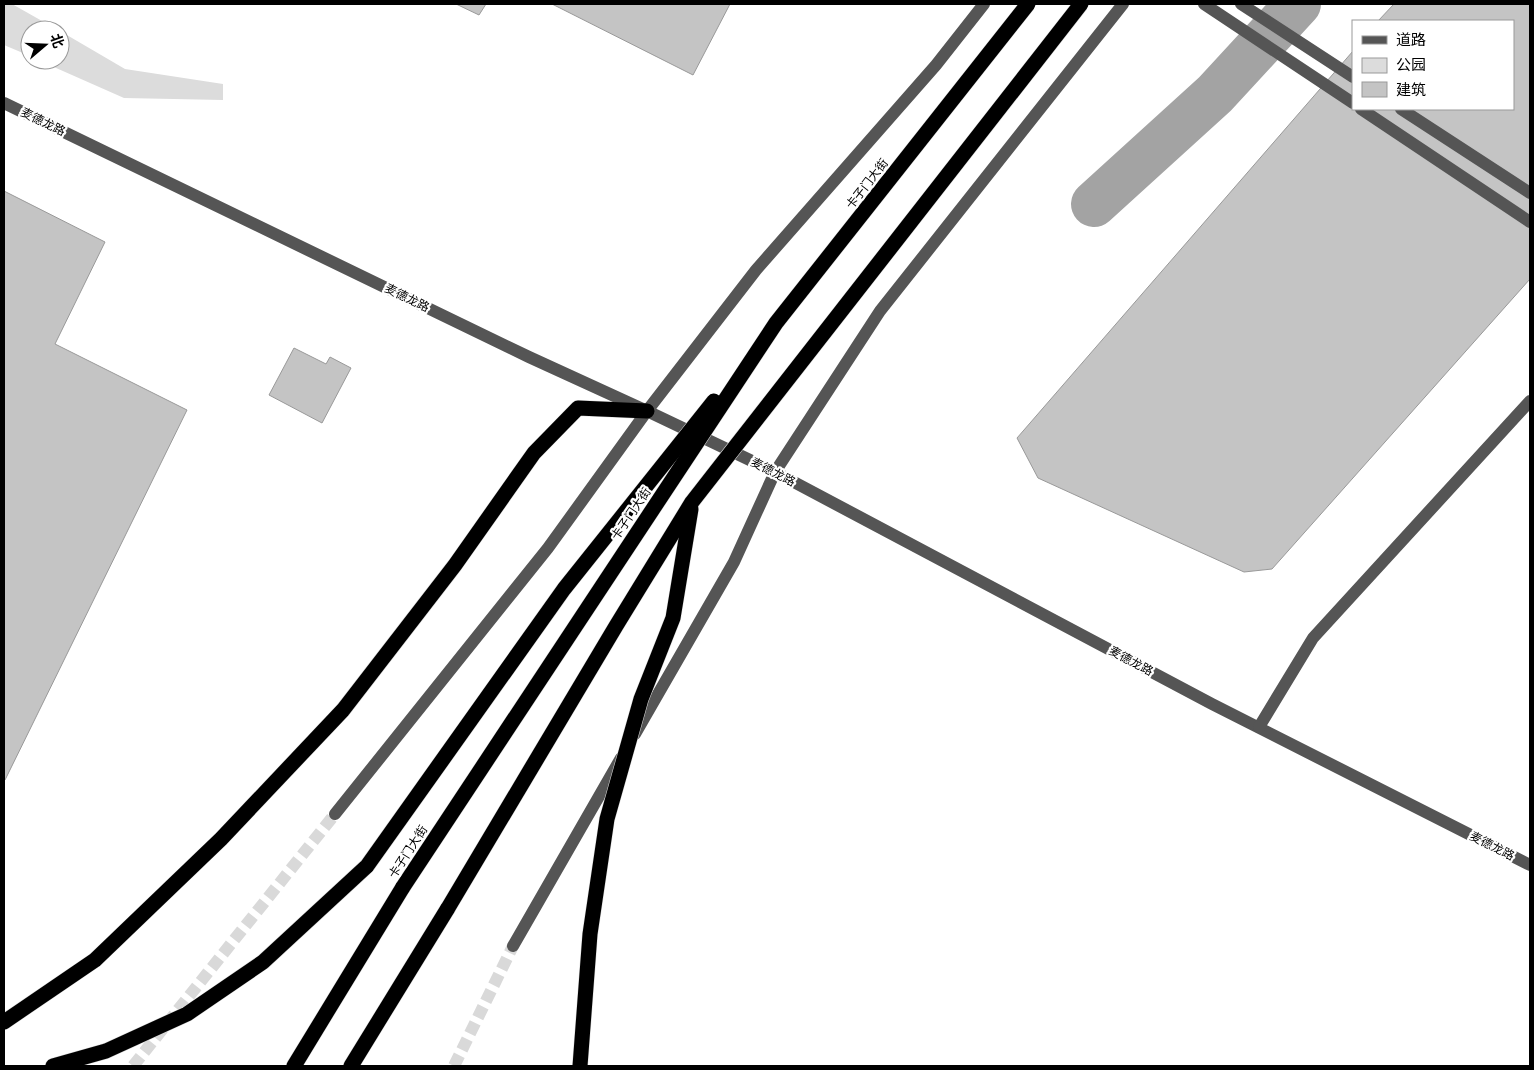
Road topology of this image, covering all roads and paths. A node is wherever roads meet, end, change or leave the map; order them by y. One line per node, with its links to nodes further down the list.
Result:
1 (984, 4): 16 (street, 卡子门大街)
2 (1028, 4): 14 (highway, 卡子门大街, bridge)
3 (1081, 4): 18 (highway, bridge)
4 (1123, 4): 17 (street)
5 (1204, 4): 8 (street)
6 (1240, 4): 7 (street)
7 (1352, 76)
8 (1352, 102)
9 (4, 103): 16 (street, 麦德龙路)
10 (1362, 110): 13 (street)
11 (1403, 110): 12 (street)
12 (1530, 193)
13 (1530, 222)
14 (776, 323): 24 (highway, bridge); 25 (highway, 卡子门大街, bridge)
15 (1530, 400): 19 (street)
16 (646, 411): 17 (street, 麦德龙路); 20 (street, 卡子门大街); 23 (highway)
17 (775, 472): 19 (street, 麦德龙路); 22 (street)
18 (692, 502): 26 (highway, bridge); 27 (highway, bridge)
19 (1259, 727): 21 (street, 麦德龙路)
20 (334, 814)
21 (1530, 865)
22 (512, 946)
23 (4, 1022)
24 (53, 1066)
25 (294, 1066)
26 (351, 1066)
27 (580, 1066)

